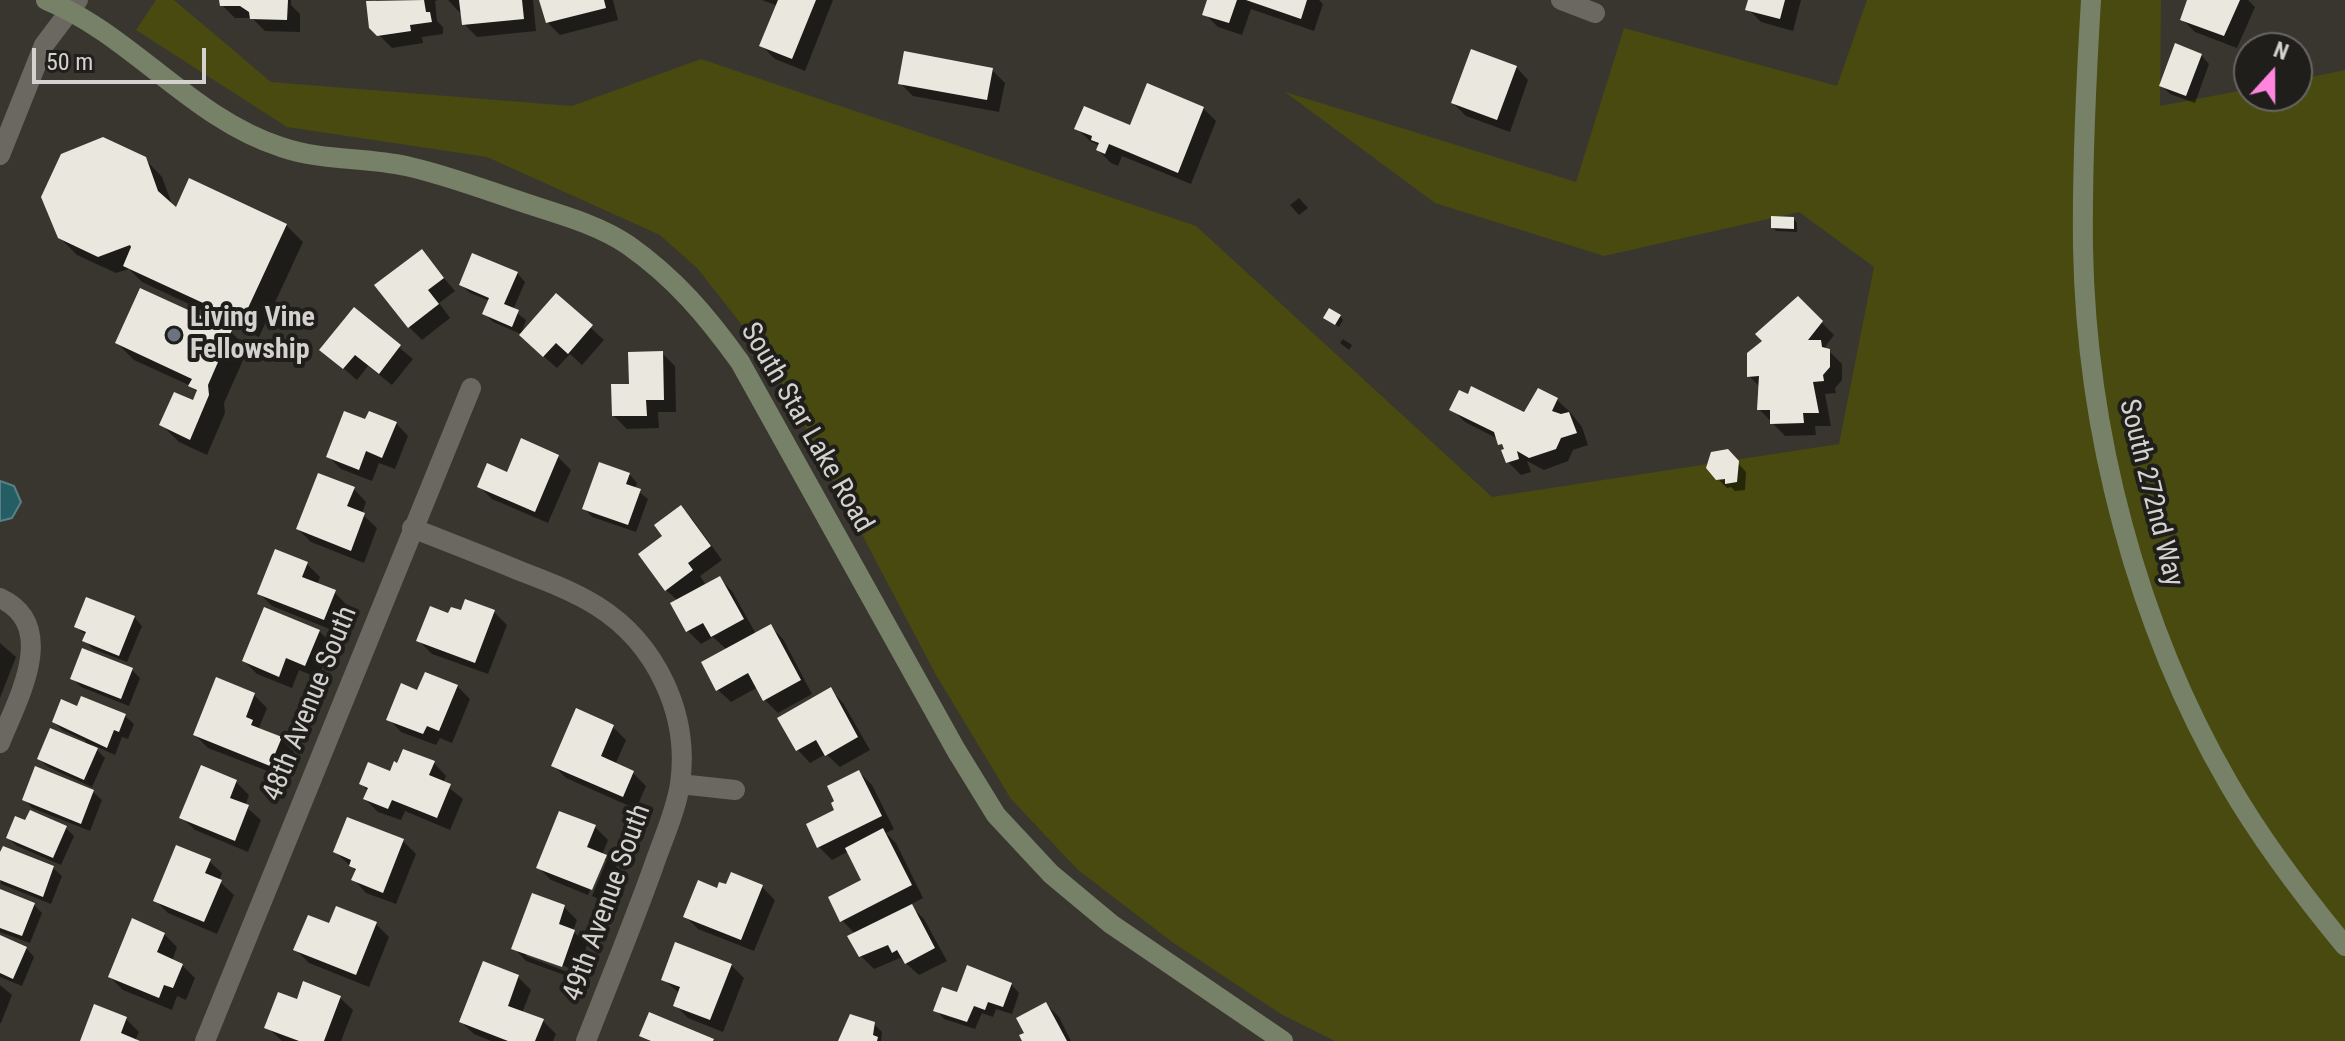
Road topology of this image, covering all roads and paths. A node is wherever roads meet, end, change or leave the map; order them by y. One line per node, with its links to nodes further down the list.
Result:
1 (46, 0): 4 (street, South Star Lake Road)
2 (1561, 0): 5 (street)
3 (2091, 0): 13 (street, South 272nd Way)
4 (74, 5): 6 (street); 16 (street, South Star Lake Road)
5 (1595, 13)
6 (0, 155)
7 (471, 388): 8 (street, 48th Avenue South)
8 (412, 528): 11 (street, 49th Avenue South); 14 (street, 48th Avenue South)
9 (0, 598): 10 (street)
10 (0, 743)
11 (680, 784): 12 (street, 49th Avenue South); 15 (street, 49th Avenue South)
12 (735, 790)
13 (2345, 946)
14 (205, 1041)
15 (586, 1041)
16 (1283, 1041)

